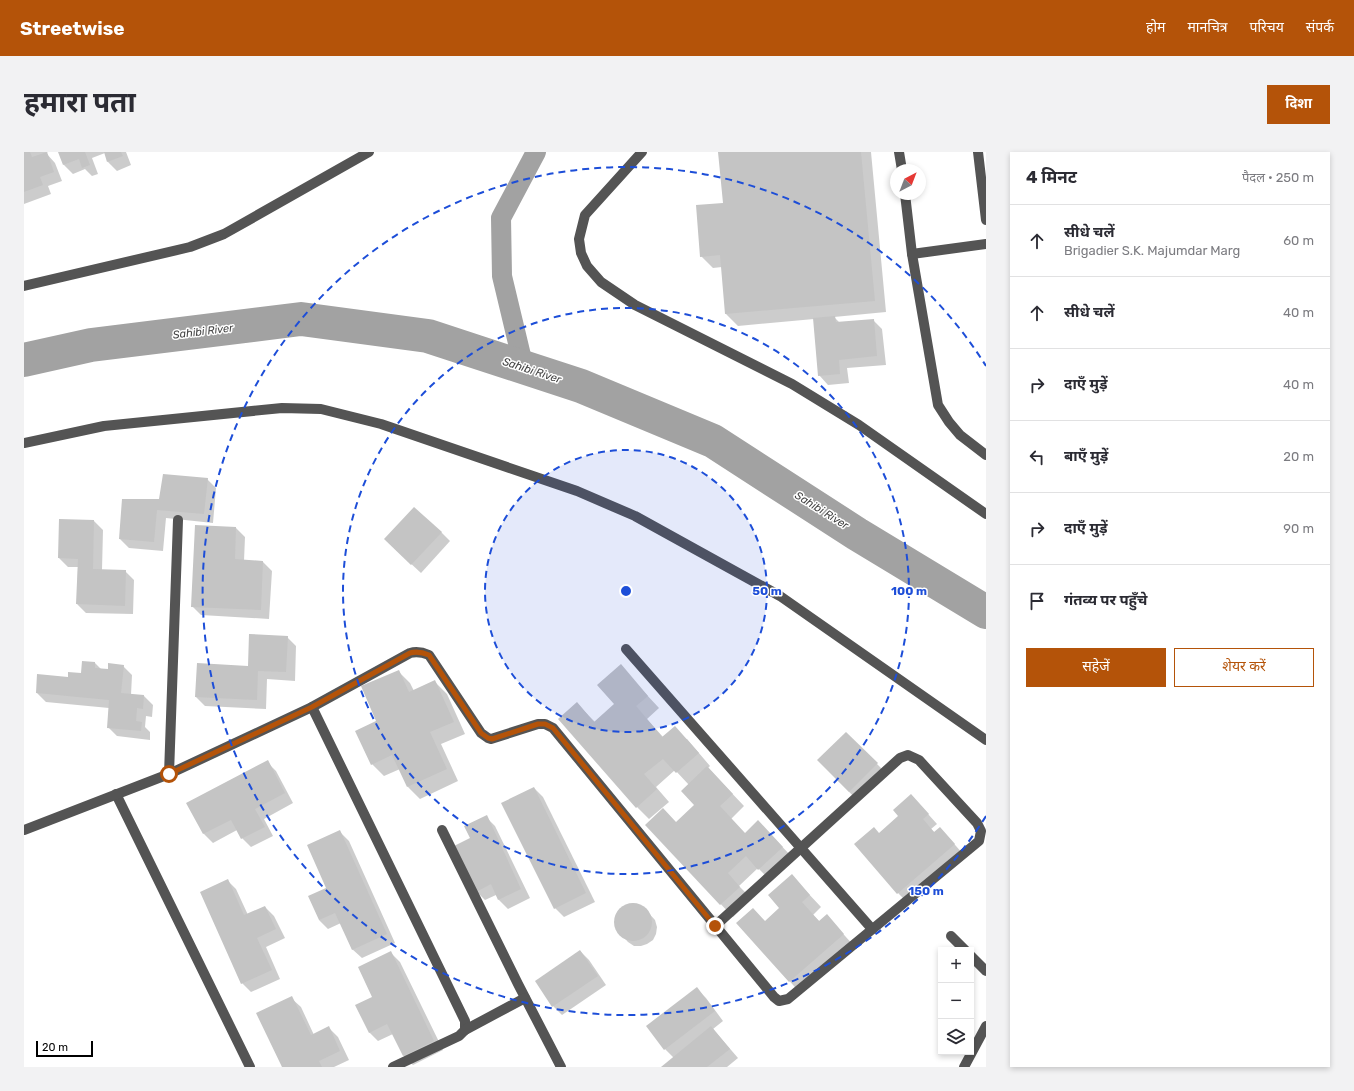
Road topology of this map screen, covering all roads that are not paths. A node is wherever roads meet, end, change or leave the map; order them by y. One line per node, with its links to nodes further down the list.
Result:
1 (369, 152): 10 (street)
2 (642, 152): 13 (street)
3 (899, 152): 5 (street)
4 (978, 152): 7 (street)
5 (901, 164)
6 (906, 200): 9 (street)
7 (986, 220)
8 (986, 244): 9 (street)
9 (912, 254): 12 (street)
10 (24, 286)
11 (24, 443): 17 (street)
12 (986, 455)
13 (986, 514)
14 (178, 520): 18 (street)
15 (626, 649): 22 (street)
16 (312, 707): 18 (street); 23 (street); 31 (street)
17 (986, 740)
18 (169, 774): 19 (street)
19 (116, 794): 20 (street); 32 (street)
20 (24, 830)
21 (442, 830): 29 (street)
22 (801, 847): 23 (street); 24 (street); 24 (street)
23 (715, 926): 24 (street)
24 (872, 929)
25 (951, 936): 26 (street)
26 (962, 947)
27 (974, 959): 28 (street)
28 (986, 971)
29 (525, 998): 31 (street); 34 (street)
30 (986, 1026): 35 (street)
31 (465, 1030): 33 (street)
32 (250, 1067)
33 (393, 1067)
34 (561, 1067)
35 (964, 1067)

